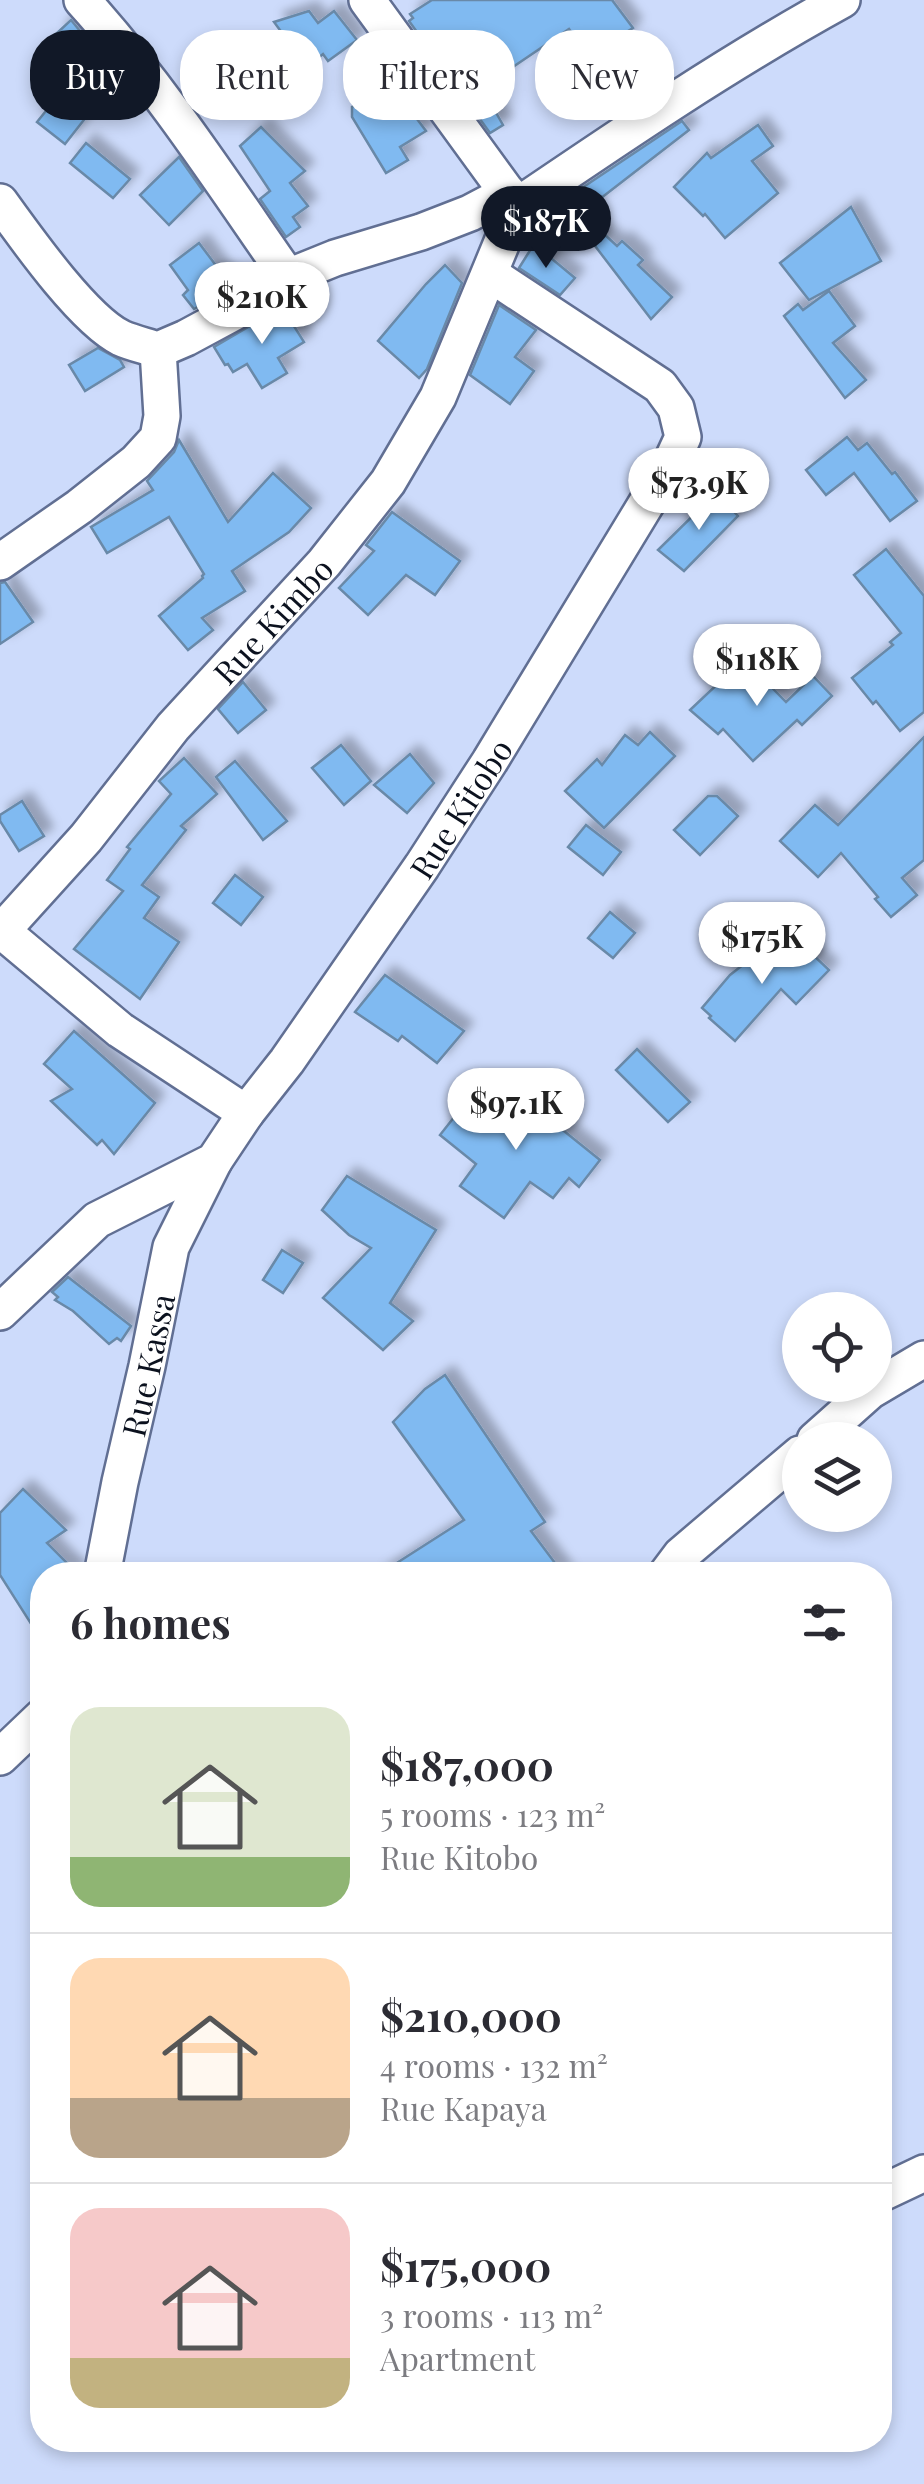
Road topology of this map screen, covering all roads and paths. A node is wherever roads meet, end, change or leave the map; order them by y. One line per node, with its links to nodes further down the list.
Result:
1 (82, 0): 7 (street)
2 (367, 0): 4 (street)
3 (842, 0): 4 (street)
4 (512, 200): 6 (street, Rue Kimbo); 7 (street)
5 (0, 202): 8 (street)
6 (490, 274): 10 (street, Rue Kimbo); 11 (street, Rue Kitobo)
7 (288, 277): 8 (street)
8 (158, 350): 9 (street)
9 (0, 562)
10 (1, 932): 11 (street)
11 (246, 1113): 12 (street, Rue Kitobo)
12 (214, 1162): 13 (street); 17 (street, Rue Kassa)
13 (0, 1312)
14 (924, 1358): 15 (street)
15 (835, 1422)
16 (782, 1469): 18 (street)
17 (105, 1562)
18 (676, 1562)
19 (30, 1728): 20 (street)
20 (0, 1757)
21 (924, 2173): 22 (street)
22 (892, 2188)

